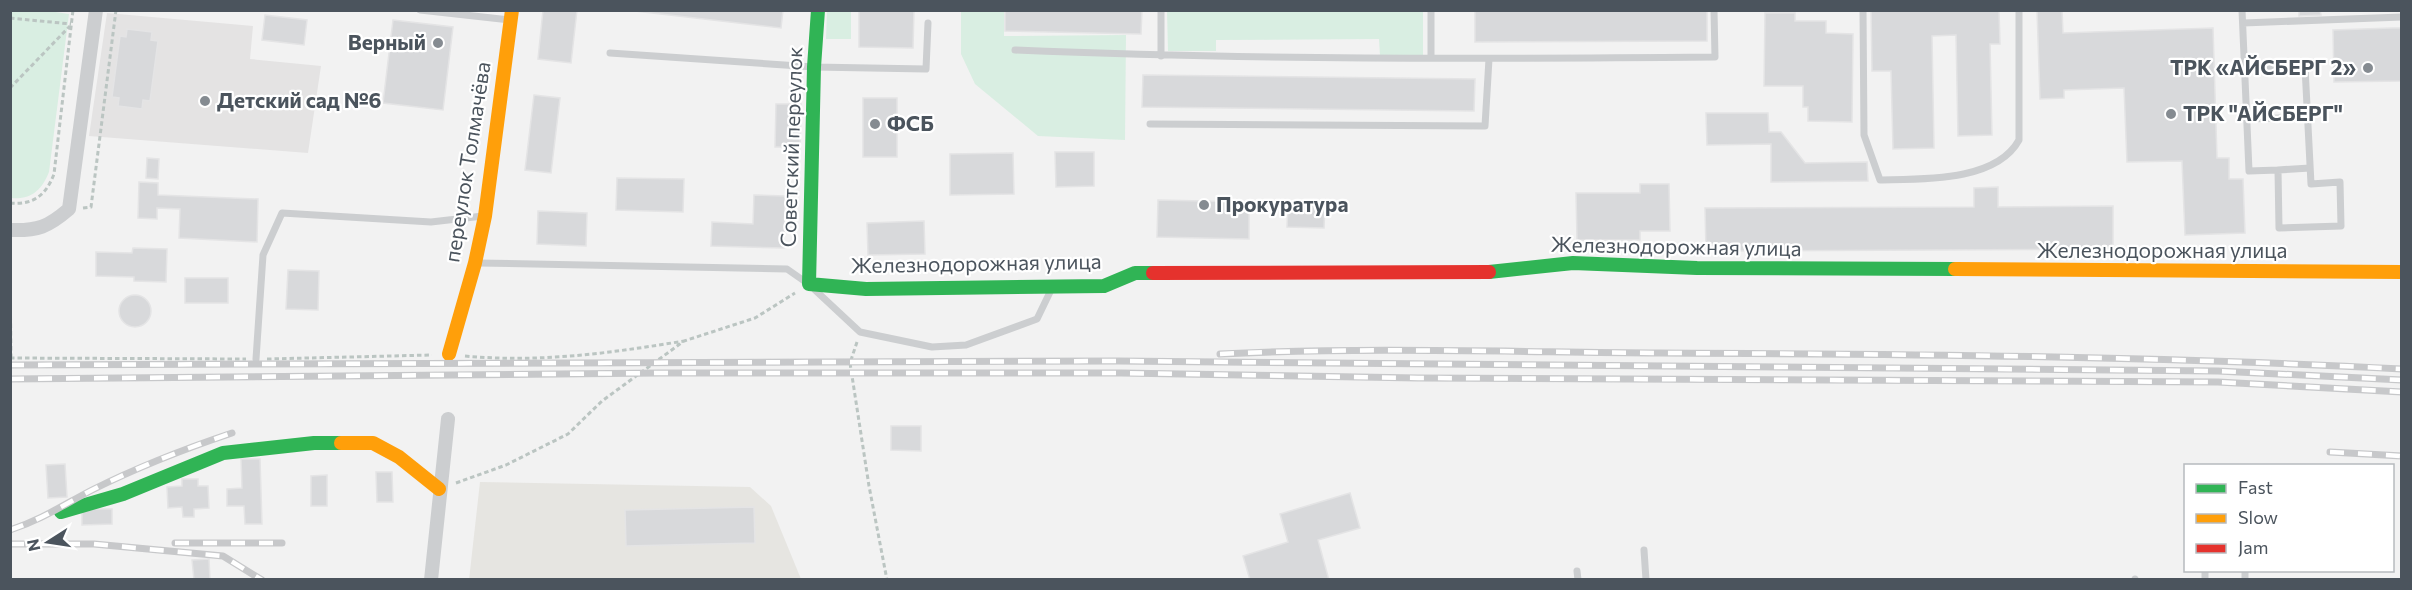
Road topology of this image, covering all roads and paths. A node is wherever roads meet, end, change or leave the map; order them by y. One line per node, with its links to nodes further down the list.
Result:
1 (73, 10): 17 (path)
2 (96, 10): 32 (street)
3 (116, 10): 32 (path)
4 (420, 10): 12 (lane)
5 (818, 10): 23 (street, Советский переулок)
6 (1161, 10): 20 (lane)
7 (1431, 10): 21 (lane)
8 (1714, 10): 22 (lane)
9 (1863, 10): 10 (lane)
10 (2019, 10)
11 (2242, 10): 16 (lane)
12 (512, 15): 33 (street, переулок Толмачёва)
13 (2402, 17): 16 (lane)
14 (10, 18): 17 (path)
15 (928, 23): 23 (lane)
16 (2243, 23): 24 (lane)
17 (71, 24): 25 (path); 31 (path)
18 (1015, 50): 20 (lane)
19 (610, 53): 23 (lane)
20 (1161, 56): 21 (lane)
21 (1431, 58): 22 (lane)
22 (1489, 59): 28 (lane)
23 (814, 67): 38 (street, Советский переулок)
24 (2245, 70): 26 (lane); 27 (lane)
25 (10, 88)
26 (2308, 117): 27 (lane); 29 (lane)
27 (2247, 119): 30 (lane)
28 (1150, 124)
29 (2310, 168): 30 (lane); 30 (lane)
30 (2278, 170)
31 (10, 203)
32 (69, 209): 34 (street)
33 (485, 216): 35 (street, переулок Толмачёва); 45 (lane)
34 (10, 230)
35 (475, 263): 38 (lane); 42 (street, переулок Толмачёва)
36 (10, 270): 44 (path)
37 (2402, 272): 39 (street, Железнодорожная улица)
38 (809, 284): 39 (street, Железнодорожная улица); 40 (lane); 41 (path)
39 (1053, 287): 40 (lane)
40 (860, 332): 52 (path)
41 (684, 342): 42 (path); 47 (path)
42 (449, 354)
43 (418, 357): 45 (path)
44 (11, 358): 45 (path)
45 (256, 359)
46 (448, 419): 47 (street)
47 (439, 489): 48 (street); 51 (street)
48 (61, 512)
49 (1644, 550): 54 (lane)
50 (1577, 571): 53 (lane)
51 (431, 579)
52 (887, 579)
53 (1578, 579)
54 (1646, 579)

